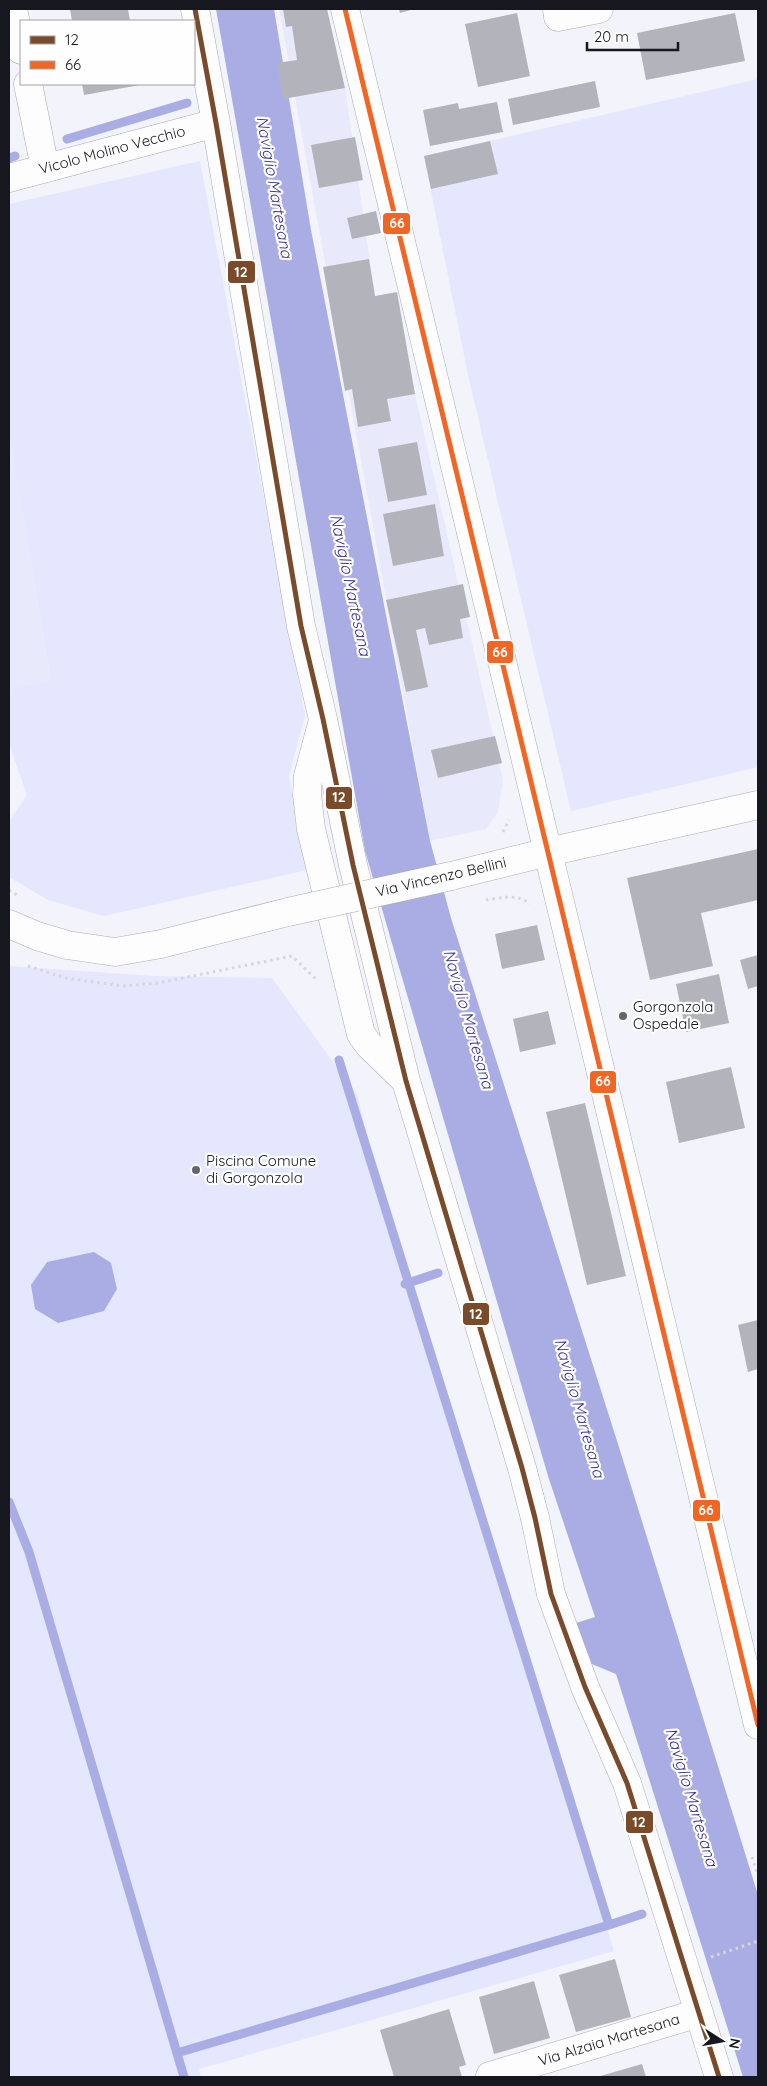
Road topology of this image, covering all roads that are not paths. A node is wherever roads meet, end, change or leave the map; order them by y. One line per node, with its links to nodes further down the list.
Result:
1 (13, 9): 6 (street)
2 (195, 9): 8 (street, Via Alzaia Martesana)
3 (346, 9): 12 (street)
4 (557, 9): 5 (street)
5 (599, 9)
6 (20, 45)
7 (28, 85): 9 (street)
8 (216, 123): 9 (street, Vicolo Molino Vecchio); 15 (street, Via Alzaia Martesana)
9 (45, 168): 10 (street, Vicolo Molino Vecchio)
10 (9, 178)
11 (758, 806): 12 (street, Via Vincenzo Bellini)
12 (548, 852): 13 (street, Via Vincenzo Bellini, bridge); 14 (street)
13 (9, 924)
14 (758, 1725)
15 (699, 2013): 16 (street, Via Alzaia Martesana); 17 (street, Via Alzaia Martesana)
16 (490, 2076)
17 (719, 2077)

